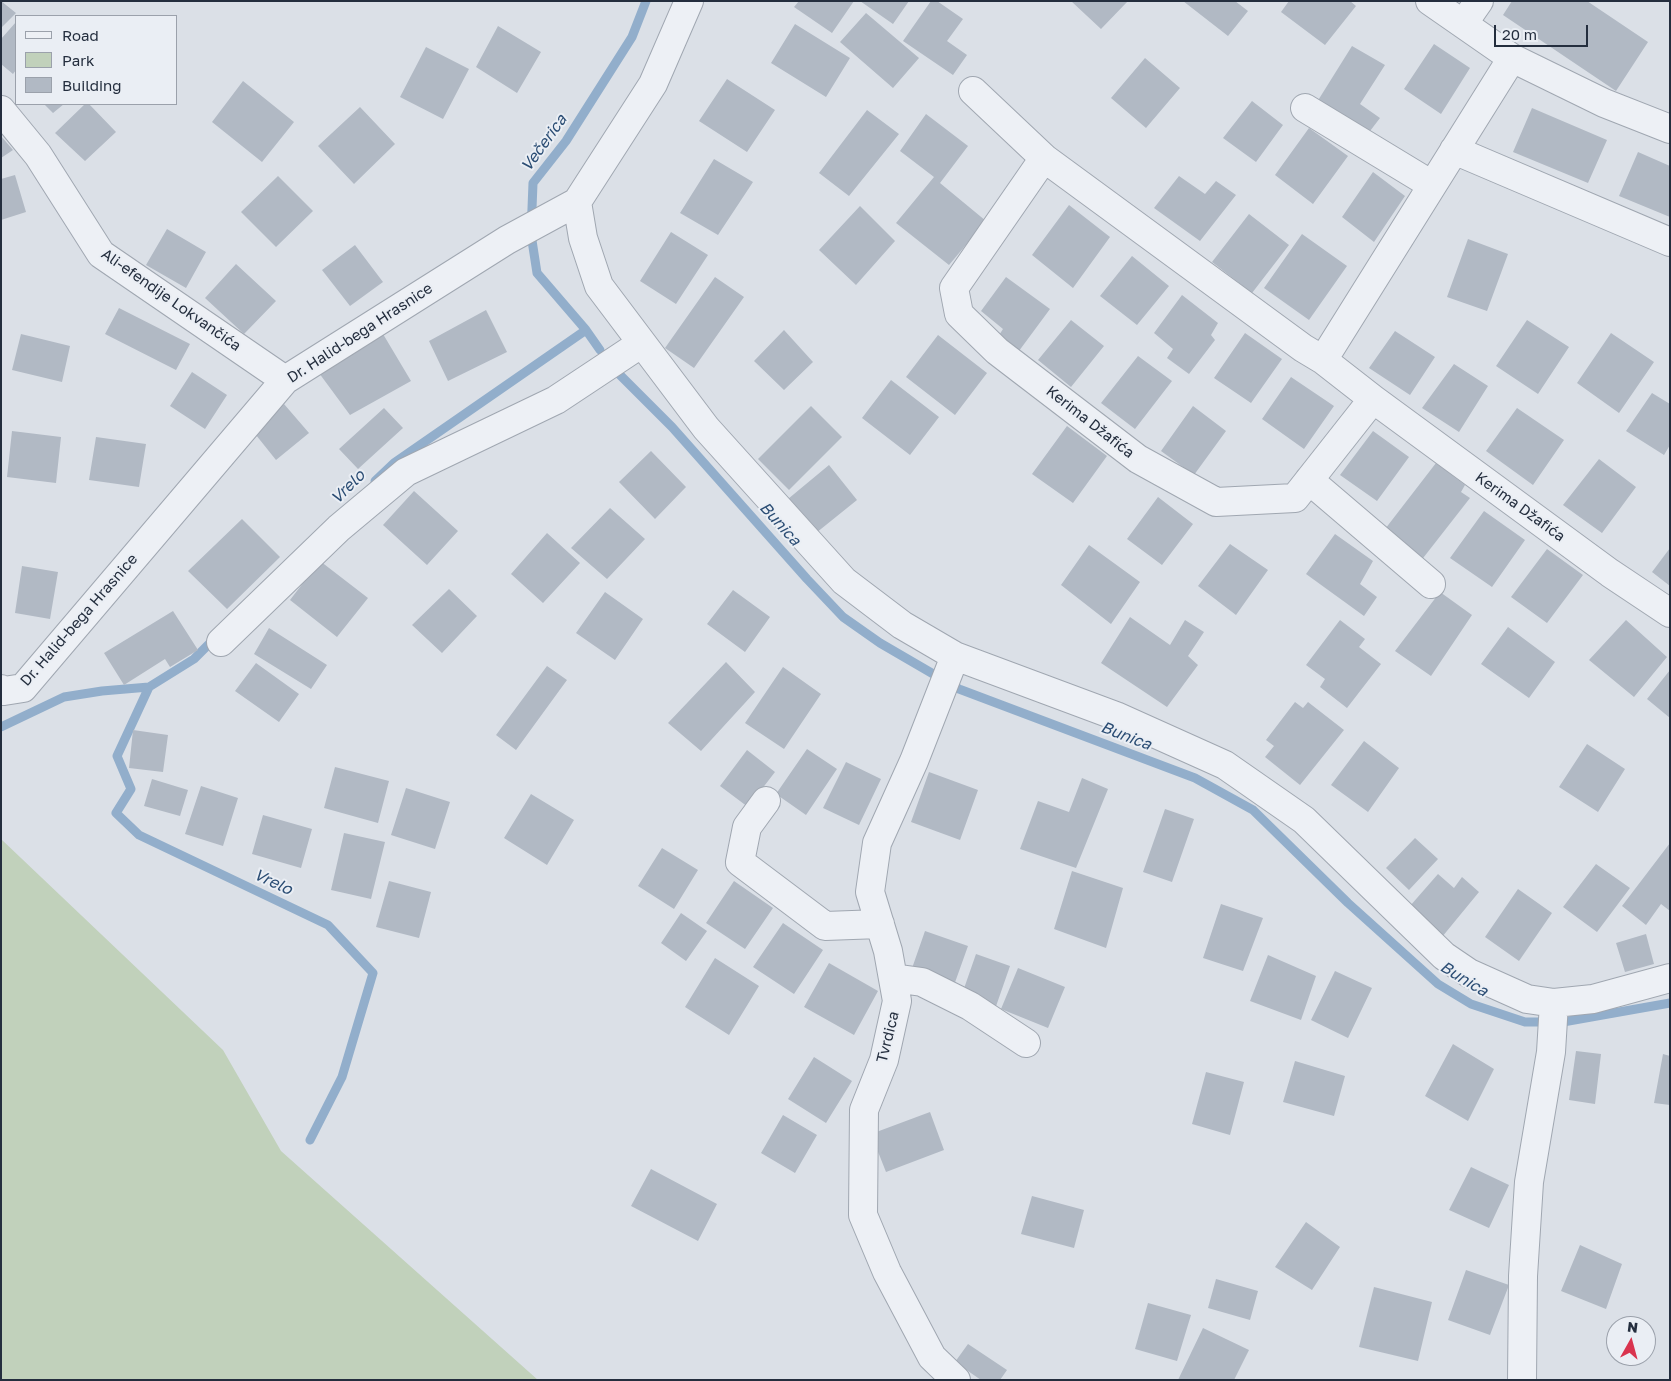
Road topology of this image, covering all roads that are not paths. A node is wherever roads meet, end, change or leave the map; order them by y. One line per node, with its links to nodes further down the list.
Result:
1 (689, 1): 13 (street, Dr. Halid-bega Hrasnice)
2 (1430, 1): 4 (street)
3 (1479, 1): 4 (street)
4 (1463, 24): 5 (street)
5 (1512, 58): 9 (street); 10 (street)
6 (973, 91): 11 (street, Kerima Džafića)
7 (1305, 108): 12 (street)
8 (1, 110): 17 (street, Ali-efendije Lokvančića)
9 (1670, 129)
10 (1454, 150): 12 (street); 14 (street)
11 (1044, 158): 16 (street, Kerima Džafića); 19 (street, Kerima Džafića)
12 (1432, 185): 16 (street)
13 (577, 202): 15 (street); 17 (street, Dr. Halid-bega Hrasnice)
14 (1670, 242)
15 (642, 343): 22 (street); 23 (street)
16 (1323, 360): 18 (street, Kerima Džafića)
17 (285, 380): 24 (street, Dr. Halid-bega Hrasnice)
18 (1373, 399): 19 (street, Kerima Džafića); 21 (street, Kerima Džafića)
19 (1309, 480): 20 (street)
20 (1431, 584)
21 (1670, 613)
22 (221, 642)
23 (952, 662): 26 (street, Tvrdica); 29 (street)
24 (1, 690)
25 (766, 801): 26 (street)
26 (880, 924): 27 (street, Tvrdica)
27 (893, 978): 30 (street); 31 (street, Tvrdica)
28 (1670, 978): 29 (street)
29 (1553, 1017): 32 (street)
30 (1026, 1043)
31 (956, 1380)
32 (1522, 1380)

